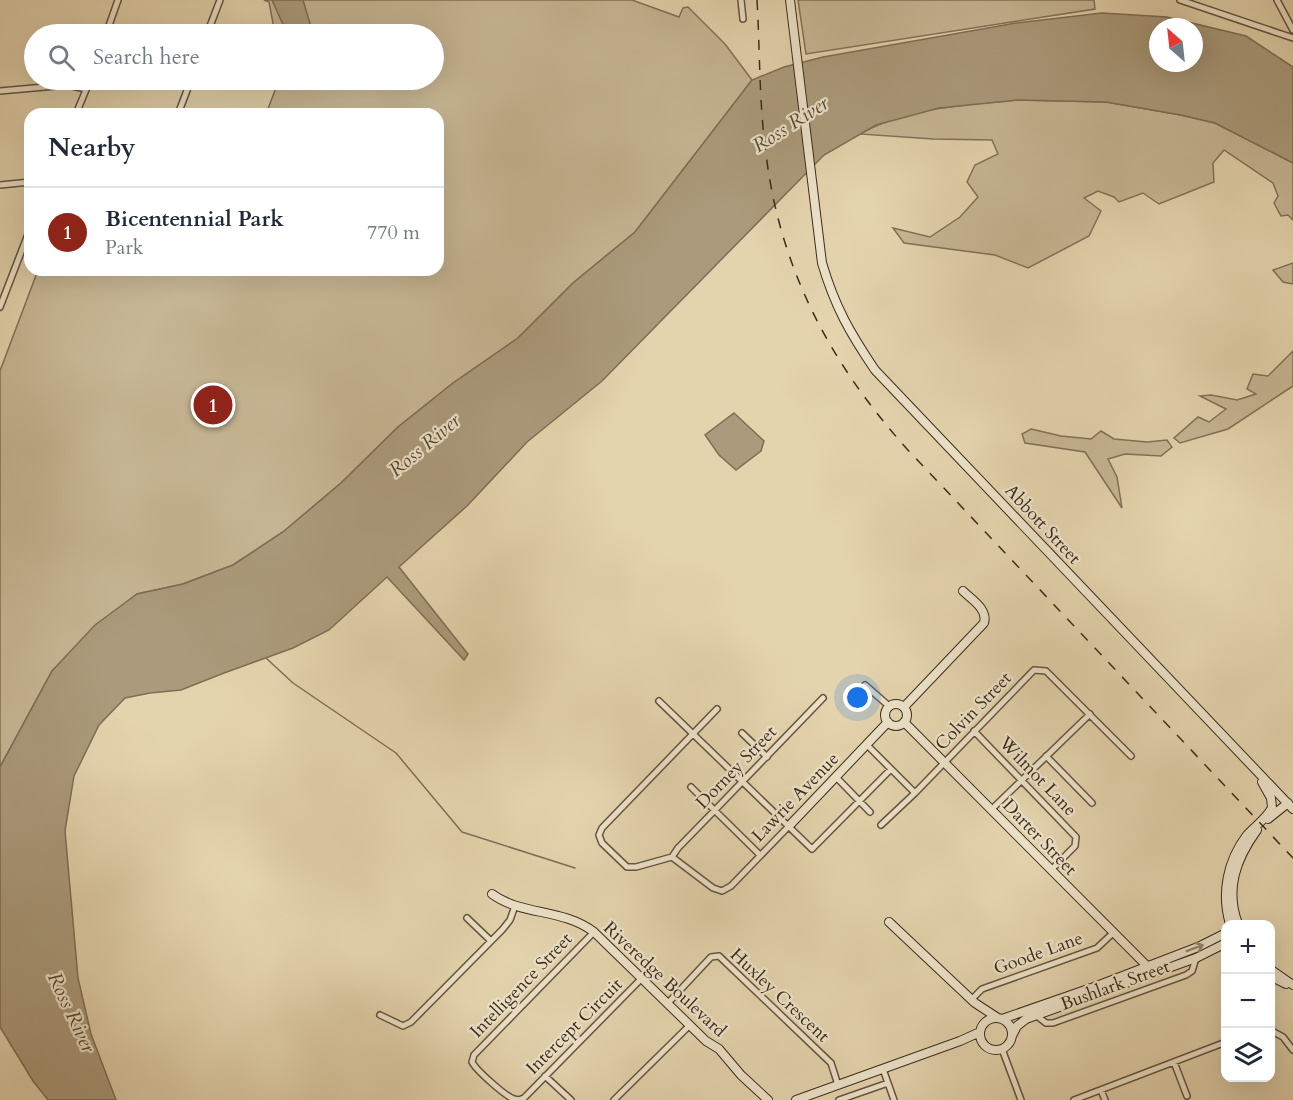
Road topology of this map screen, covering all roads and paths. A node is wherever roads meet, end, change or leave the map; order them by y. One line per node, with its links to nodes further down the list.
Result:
1 (118, 0): 8 (street)
2 (220, 0): 9 (street)
3 (741, 0): 7 (street)
4 (790, 0): 43 (street, Abbott Street)
5 (1180, 0): 11 (street)
6 (1277, 0): 10 (street)
7 (743, 19)
8 (110, 24)
9 (211, 24)
10 (1293, 30)
11 (1293, 38)
12 (24, 89): 15 (street)
13 (86, 90): 16 (street)
14 (187, 90): 17 (street)
15 (0, 92)
16 (78, 108)
17 (180, 108)
18 (24, 183): 19 (street)
19 (0, 185)
20 (24, 244): 22 (street)
21 (0, 280): 22 (street)
22 (9, 283): 23 (street)
23 (0, 307)
24 (963, 591): 29 (street)
25 (866, 685): 28 (street)
26 (823, 698): 40 (street, Dorney Street)
27 (660, 701): 36 (street)
28 (889, 706): 29 (street); 32 (street)
29 (904, 707): 33 (street)
30 (717, 709): 36 (street)
31 (1089, 714): 34 (street, Colvin Street); 38 (street); 39 (street)
32 (888, 722): 33 (street); 37 (street, Lawrie Avenue)
33 (904, 722): 41 (street, Darter Street)
34 (974, 731): 41 (street, Colvin Street); 45 (street, Wilmot Lane)
35 (742, 733): 40 (street)
36 (693, 734): 46 (street); 58 (street)
37 (867, 745): 42 (street); 44 (street, Lawrie Avenue)
38 (1046, 756): 45 (street); 50 (street)
39 (1131, 756)
40 (766, 757): 46 (street, Dorney Street)
41 (945, 761): 48 (street, Colvin Street); 52 (street, Darter Street)
42 (891, 769): 48 (street); 49 (street)
43 (1256, 772): 51 (street, Abbott Street); 63 (street)
44 (836, 777): 49 (street); 56 (street, Lawrie Avenue)
45 (1022, 779): 52 (street); 59 (street, Wilmot Lane)
46 (742, 782): 53 (street, Dorney Street); 56 (street)
47 (691, 787): 53 (street)
48 (915, 792): 55 (street, Colvin Street)
49 (860, 801): 54 (street); 56 (street)
50 (1092, 804)
51 (1290, 806): 64 (street)
52 (992, 809): 59 (street, Darter Street)
53 (714, 810): 57 (street); 58 (street, Dorney Street)
54 (870, 812)
55 (881, 825)
56 (789, 826): 57 (street, Lawrie Avenue)
57 (760, 855): 58 (street, Lawrie Avenue)
58 (672, 858)
59 (1052, 869): 67 (street, Darter Street)
60 (492, 894): 61 (street, Riveredge Boulevard)
61 (515, 906): 66 (street, Riveredge Boulevard); 69 (street)
62 (467, 918): 69 (street)
63 (1229, 920)
64 (1237, 920)
65 (890, 922): 78 (street)
66 (594, 932): 75 (street, Riveredge Boulevard); 92 (street, Intelligence Street)
67 (1114, 932): 72 (street, Darter Street); 78 (street, Goode Lane)
68 (1221, 936): 72 (street, one-way to 68)
69 (490, 941): 80 (street)
70 (1221, 947): 71 (street)
71 (1197, 958): 74 (street); 81 (street, Bushlark Street)
72 (1147, 966): 74 (street, Darter Street); 82 (street)
73 (1275, 973): 77 (street)
74 (1150, 975): 81 (street)
75 (642, 978): 79 (street, Riveredge Boulevard); 95 (street, Intercept Circuit)
76 (1275, 978): 77 (street)
77 (1293, 986)
78 (974, 1001): 82 (street); 84 (street)
79 (668, 1003): 83 (street, Riveredge Boulevard); 97 (street, Huxley Crescent)
80 (380, 1015)
81 (1037, 1016): 86 (street)
82 (1000, 1018): 84 (street); 86 (street)
83 (690, 1025): 101 (street); 102 (street, Riveredge Boulevard)
84 (982, 1028): 87 (street); 88 (street)
85 (1275, 1032): 91 (street)
86 (1013, 1034): 90 (street)
87 (960, 1041): 88 (street); 94 (street)
88 (982, 1043): 90 (street)
89 (1221, 1044): 93 (street)
90 (1002, 1049): 106 (street)
91 (1293, 1050)
92 (472, 1062): 95 (street, Intercept Circuit)
93 (1174, 1062): 98 (street); 99 (street)
94 (883, 1069): 96 (street); 97 (street)
95 (545, 1076): 100 (street)
96 (888, 1083): 104 (street); 105 (street)
97 (838, 1084): 103 (street)
98 (1101, 1090): 107 (street); 108 (street)
99 (1187, 1096)
100 (571, 1100)
101 (614, 1100)
102 (768, 1100)
103 (796, 1100)
104 (839, 1100)
105 (894, 1100)
106 (1021, 1100)
107 (1074, 1100)
108 (1106, 1100)

